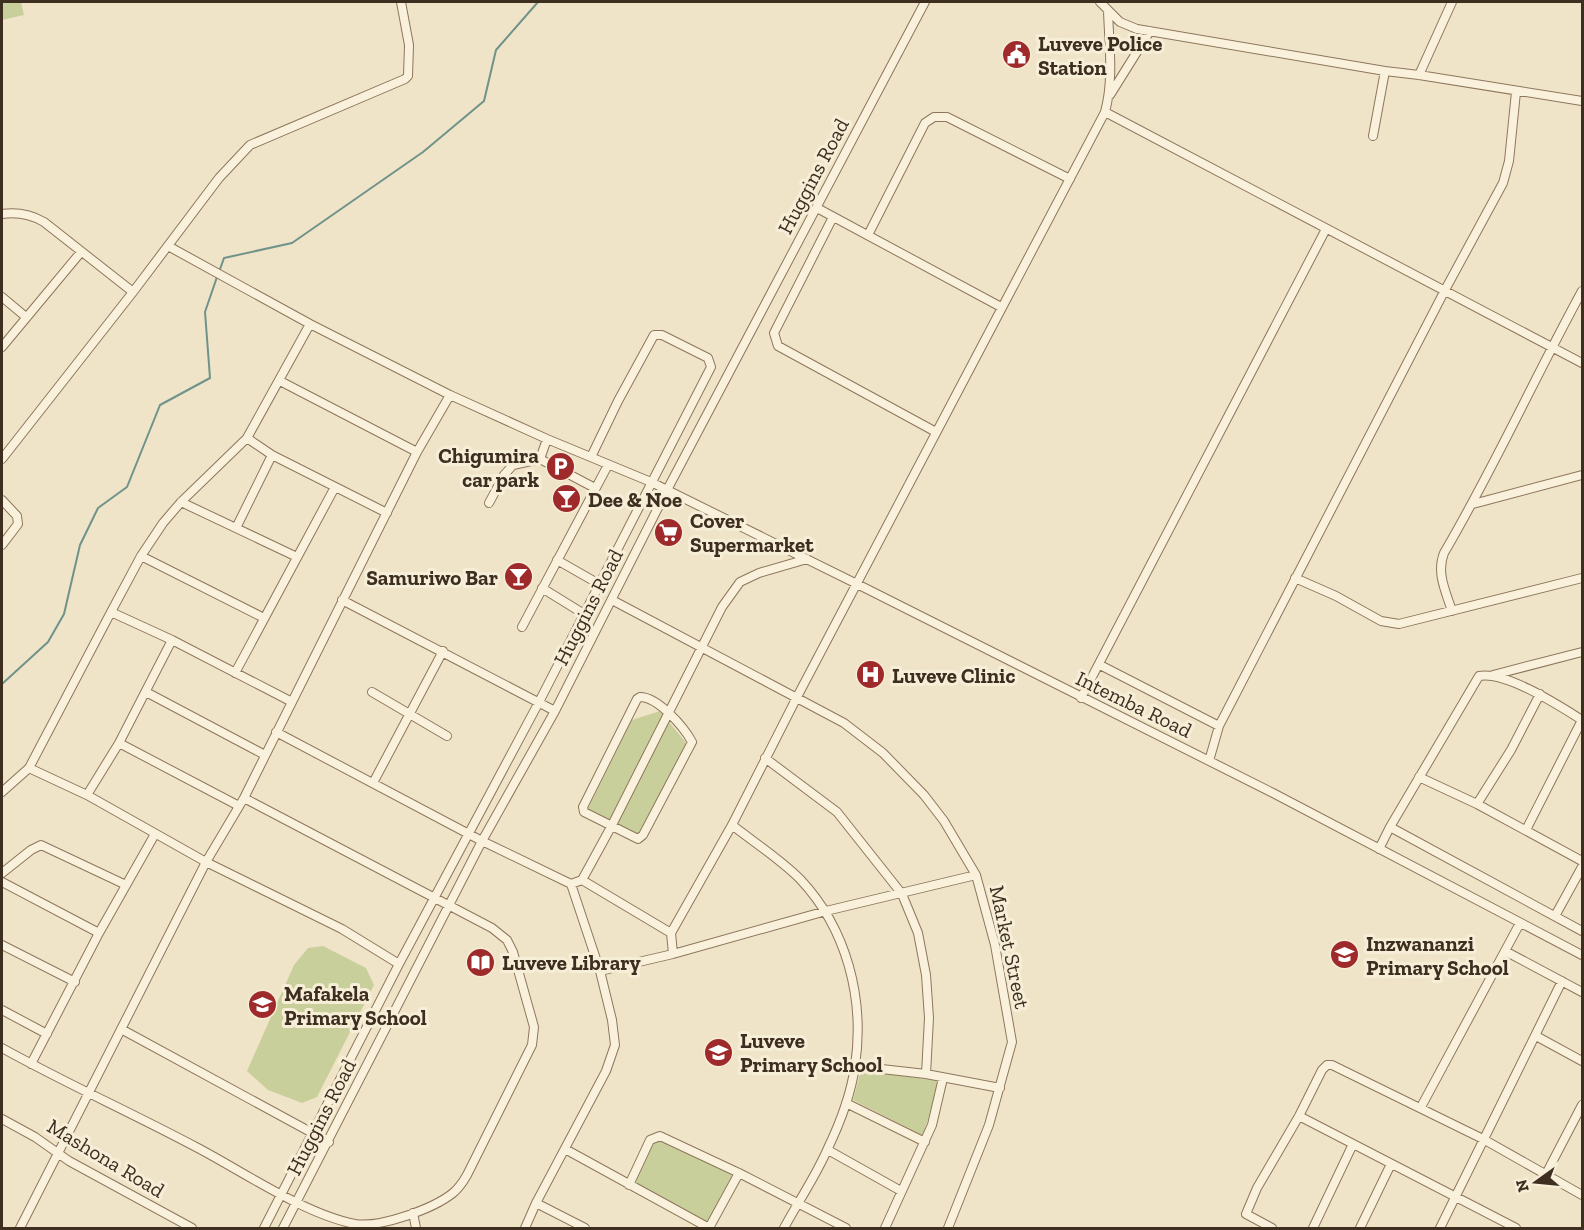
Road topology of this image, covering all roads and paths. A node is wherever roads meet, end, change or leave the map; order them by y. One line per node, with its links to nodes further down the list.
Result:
1 (401, 2): 20 (street)
2 (925, 2): 15 (street, Huggins Road)
3 (1100, 2): 5 (street)
4 (1452, 2): 8 (street)
5 (1108, 10): 6 (street); 10 (street)
6 (1150, 31): 7 (street); 10 (street)
7 (1385, 71): 8 (street); 13 (street)
8 (1419, 75): 9 (street)
9 (1516, 92): 11 (street); 22 (street)
10 (1110, 96): 12 (street)
11 (1582, 101)
12 (1105, 112): 14 (street); 18 (street)
13 (1373, 136)
14 (1070, 179): 19 (street); 26 (street)
15 (817, 208): 17 (street); 47 (street, Huggins Road)
16 (2, 214): 21 (street)
17 (833, 217): 19 (street); 34 (street)
18 (1326, 229): 22 (street); 75 (street)
19 (868, 236): 26 (street)
20 (168, 246): 24 (street); 28 (street, Intemba Road)
21 (81, 252): 24 (street); 27 (street)
22 (1444, 290): 30 (street); 59 (street)
23 (1582, 291): 30 (street)
24 (133, 292): 40 (street)
25 (2, 297): 27 (street)
26 (1001, 307): 34 (street)
27 (26, 317): 29 (street)
28 (310, 324): 32 (street); 33 (street, Intemba Road)
29 (2, 347)
30 (1551, 347): 31 (street); 51 (street)
31 (1582, 363)
32 (280, 381): 35 (street); 37 (street)
33 (450, 395): 36 (street, Intemba Road); 37 (street)
34 (936, 432): 62 (street)
35 (247, 438): 38 (street); 49 (street)
36 (547, 439): 39 (street, Intemba Road); 41 (street)
37 (417, 452): 52 (street)
38 (272, 455): 45 (street); 53 (street)
39 (591, 457): 42 (street, Intemba Road); 44 (street)
40 (2, 459)
41 (540, 459): 46 (street); 50 (street)
42 (608, 465): 44 (street, Intemba Road); 46 (street)
43 (1582, 475): 51 (street)
44 (651, 482): 47 (street, Intemba Road); 61 (street)
45 (335, 487): 52 (street); 56 (street)
46 (596, 488): 57 (street)
47 (667, 490): 58 (street, Intemba Road); 65 (street, Huggins Road)
48 (2, 501): 54 (street)
49 (181, 502): 53 (street); 55 (street)
50 (489, 503)
51 (1473, 504): 66 (street)
52 (387, 513): 64 (street)
53 (236, 528): 56 (street)
54 (2, 545)
55 (141, 556): 67 (street); 69 (street)
56 (297, 557): 69 (street)
57 (557, 560): 61 (street); 63 (street)
58 (807, 560): 62 (street, Intemba Road); 72 (street)
59 (1295, 578): 66 (street); 89 (street)
60 (1582, 578): 66 (street)
61 (599, 584): 68 (street)
62 (857, 584): 81 (street); 82 (street, Intemba Road)
63 (543, 588): 68 (street); 70 (street)
64 (342, 600): 73 (street); 83 (street)
65 (612, 600): 72 (street, Market Street); 85 (street, Huggins Road)
66 (1452, 611)
67 (111, 612): 71 (street); 96 (street)
68 (584, 614): 84 (street)
69 (264, 618): 76 (street)
70 (522, 627)
71 (172, 640): 76 (street); 78 (street)
72 (702, 646): 81 (street, Market Street); 86 (street)
73 (443, 651): 84 (street); 87 (street)
74 (1582, 652): 77 (street)
75 (1100, 665): 82 (street); 89 (street)
76 (235, 673): 83 (street)
77 (1492, 675): 80 (street); 97 (street)
78 (146, 692): 92 (street); 93 (street)
79 (372, 692): 87 (street)
80 (1540, 694): 88 (street); 102 (street)
81 (797, 697): 94 (street); 115 (street, Market Street)
82 (1081, 698): 95 (street, Intemba Road)
83 (292, 702): 90 (street)
84 (539, 702): 85 (street); 107 (street)
85 (555, 711): 109 (street, Huggins Road)
86 (668, 712): 104 (street); 104 (street); 104 (street)
87 (409, 715): 91 (street); 98 (street)
88 (1582, 720): 106 (street)
89 (1219, 726): 95 (street)
90 (276, 732): 93 (street); 98 (street)
91 (447, 736)
92 (119, 744): 100 (street); 101 (street)
93 (265, 755): 101 (street)
94 (765, 758): 103 (street); 120 (street)
95 (1209, 761): 110 (street, Intemba Road)
96 (29, 768): 99 (street); 100 (street)
97 (1419, 777): 102 (street); 105 (street)
98 (373, 783): 107 (street)
99 (2, 792)
100 (87, 795): 108 (street)
101 (242, 802): 112 (street); 121 (street)
102 (1477, 804): 106 (street)
103 (732, 825): 123 (street); 128 (street)
104 (611, 826): 116 (street)
105 (1390, 827): 110 (street); 124 (street)
106 (1526, 830): 111 (street)
107 (468, 833): 109 (street); 121 (street)
108 (154, 834): 112 (street); 119 (street)
109 (483, 841): 118 (street); 122 (street, Huggins Road)
110 (1379, 849): 125 (street, Intemba Road)
111 (1582, 861)
112 (206, 862): 133 (street); 139 (street)
113 (1582, 867): 124 (street)
114 (2, 873): 119 (street)
115 (976, 875): 120 (street); 148 (street, Market Street)
116 (582, 880): 118 (street); 128 (street)
117 (2, 882): 127 (street)
118 (572, 884): 134 (street)
119 (126, 885): 127 (street)
120 (902, 894): 123 (street); 146 (street)
121 (436, 898): 122 (street); 133 (street)
122 (450, 906): 157 (street, Huggins Road); 174 (street)
123 (826, 911): 131 (street); 145 (street)
124 (1555, 916): 126 (street)
125 (1520, 923): 130 (street); 132 (street, Intemba Road)
126 (1582, 931)
127 (99, 933): 136 (street)
128 (671, 933): 131 (street)
129 (2, 945): 136 (street)
130 (1505, 951): 135 (street); 152 (street)
131 (672, 954): 134 (street)
132 (1582, 955)
133 (399, 964): 155 (street)
134 (600, 971): 160 (street)
135 (1562, 981): 137 (street); 141 (street)
136 (75, 982): 140 (street)
137 (1582, 992)
138 (2, 1010): 140 (street)
139 (121, 1029): 149 (street); 155 (street)
140 (47, 1034): 144 (street)
141 (1536, 1036): 143 (street); 156 (street)
142 (2, 1048): 144 (street)
143 (1582, 1061)
144 (31, 1064): 149 (street)
145 (855, 1066): 146 (street); 150 (street)
146 (926, 1074): 147 (street)
147 (943, 1078): 148 (street); 158 (street)
148 (1000, 1088): 186 (street, Market Street)
149 (89, 1092): 162 (street); 168 (street)
150 (846, 1103): 158 (street); 161 (street)
151 (1582, 1105): 165 (street)
152 (1420, 1107): 153 (street); 156 (street)
153 (1299, 1116): 159 (street); 187 (street)
154 (2, 1119): 162 (street, Mashona Road)
155 (312, 1132): 157 (street); 168 (street)
156 (1483, 1139): 165 (street); 170 (street)
157 (329, 1142): 171 (street, Huggins Road)
158 (925, 1142): 167 (street)
159 (1353, 1144): 163 (street); 188 (street)
160 (565, 1149): 166 (street); 172 (street)
161 (828, 1150): 167 (street); 173 (street)
162 (58, 1154): 175 (street); 176 (street, Mashona Road)
163 (1391, 1164): 170 (street); 189 (street)
164 (739, 1173): 166 (street); 173 (street); 182 (street)
165 (1546, 1174): 169 (street)
166 (629, 1185): 182 (street)
167 (901, 1191): 185 (street)
168 (282, 1194): 171 (street); 177 (street)
169 (1582, 1195)
170 (1455, 1196): 190 (street); 191 (street)
171 (297, 1202): 174 (street); 178 (street, Huggins Road)
172 (536, 1203): 180 (street); 181 (street)
173 (797, 1203): 183 (street); 184 (street)
174 (413, 1213): 179 (street)
175 (20, 1228)
176 (192, 1228)
177 (264, 1228)
178 (283, 1228)
179 (416, 1228)
180 (525, 1228)
181 (585, 1228)
182 (709, 1228)
183 (784, 1228)
184 (846, 1228)
185 (885, 1228)
186 (948, 1228)
187 (1272, 1228)
188 (1313, 1228)
189 (1360, 1228)
190 (1440, 1228)
191 (1515, 1228)

